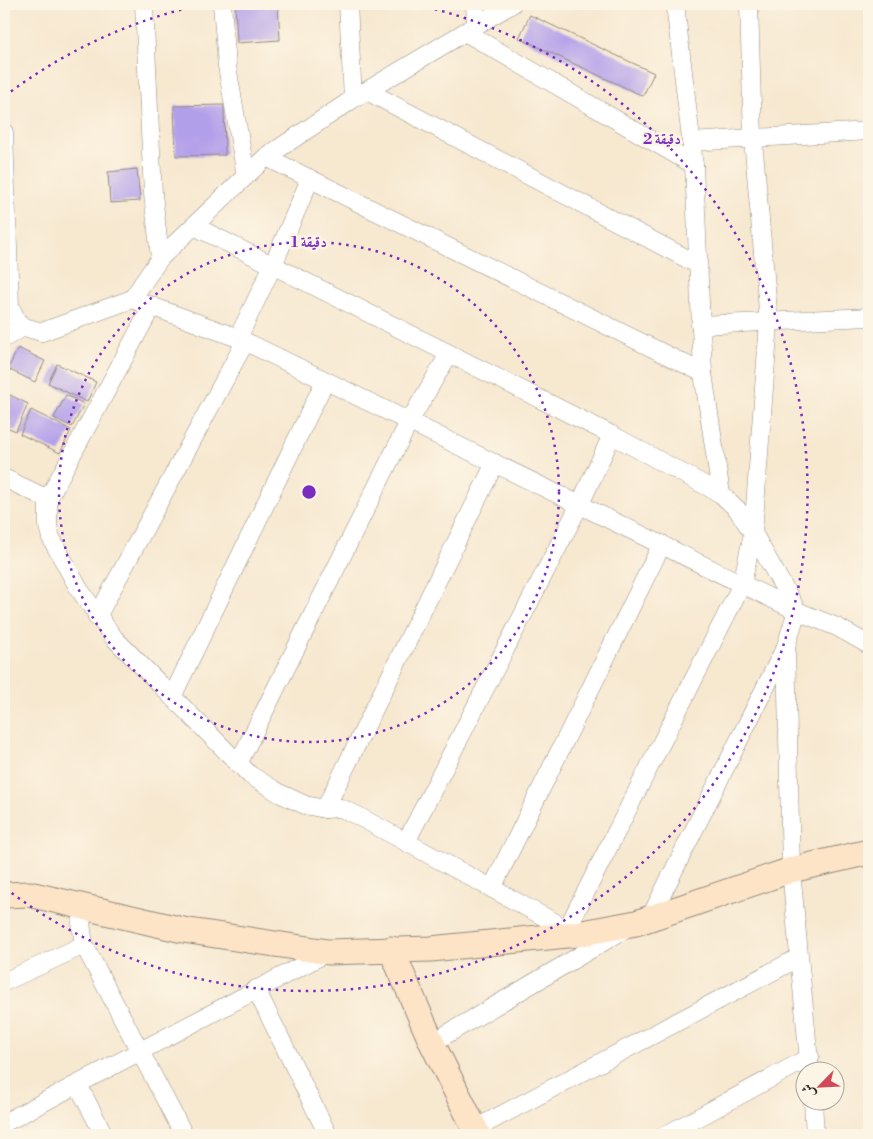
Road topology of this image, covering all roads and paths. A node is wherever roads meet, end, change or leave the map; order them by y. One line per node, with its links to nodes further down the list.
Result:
1 (144, 4): 19 (street)
2 (222, 4): 16 (street)
3 (348, 4): 9 (street)
4 (475, 4): 8 (street)
5 (512, 4): 8 (street)
6 (675, 4): 13 (street)
7 (749, 4): 12 (street)
8 (471, 28): 9 (street); 15 (street)
9 (360, 95): 14 (street); 20 (street)
10 (869, 131): 12 (street)
11 (4, 132): 27 (street)
12 (753, 138): 13 (street); 25 (street)
13 (692, 142): 15 (street)
14 (266, 157): 16 (street); 17 (street)
15 (694, 165): 20 (street)
16 (246, 176): 18 (street)
17 (310, 179): 21 (street); 31 (street)
18 (194, 226): 19 (street); 21 (street)
19 (160, 258): 22 (street)
20 (697, 264): 26 (street)
21 (273, 265): 29 (street); 30 (street)
22 (132, 299): 23 (street); 27 (street)
23 (152, 306): 29 (street); 38 (street)
24 (869, 317): 25 (street)
25 (769, 322): 26 (street); 40 (street)
26 (700, 325): 31 (street)
27 (24, 327): 28 (street)
28 (4, 338)
29 (242, 340): 32 (street); 44 (street)
30 (449, 354): 33 (street); 34 (street)
31 (703, 373): 37 (street)
32 (325, 381): 33 (street); 47 (street)
33 (410, 422): 35 (street); 48 (street)
34 (612, 435): 37 (street); 39 (street)
35 (494, 463): 39 (street); 49 (street)
36 (4, 478): 38 (street)
37 (721, 494): 40 (street)
38 (48, 499): 44 (street)
39 (580, 504): 41 (street); 50 (street)
40 (753, 533): 42 (street); 43 (street)
41 (662, 544): 42 (street); 53 (street)
42 (742, 584): 43 (street); 57 (street)
43 (797, 611): 45 (street); 46 (street)
44 (97, 617): 47 (street)
45 (869, 645)
46 (786, 646): 52 (street); 56 (street)
47 (172, 698): 48 (street)
48 (238, 764): 49 (street)
49 (325, 809): 50 (street)
50 (406, 842): 53 (street)
51 (869, 852): 52 (main road)
52 (791, 870): 56 (main road); 61 (street)
53 (492, 888): 57 (street)
54 (4, 895): 55 (main road)
55 (86, 907): 58 (street); 60 (main road)
56 (643, 921): 57 (main road); 64 (street)
57 (572, 931): 59 (main road)
58 (84, 945): 62 (street); 65 (street)
59 (391, 949): 60 (main road); 64 (main road)
60 (328, 952): 63 (street)
61 (798, 958): 66 (street); 71 (street)
62 (4, 982)
63 (256, 989): 65 (street); 74 (street)
64 (432, 1043): 71 (main road)
65 (140, 1050): 68 (street); 73 (street)
66 (810, 1062)
67 (796, 1071): 75 (street)
68 (78, 1085): 70 (street); 72 (street)
69 (813, 1112): 76 (street)
70 (4, 1124)
71 (476, 1132)
72 (104, 1135)
73 (184, 1135)
74 (328, 1135)
75 (666, 1135)
76 (815, 1135)

